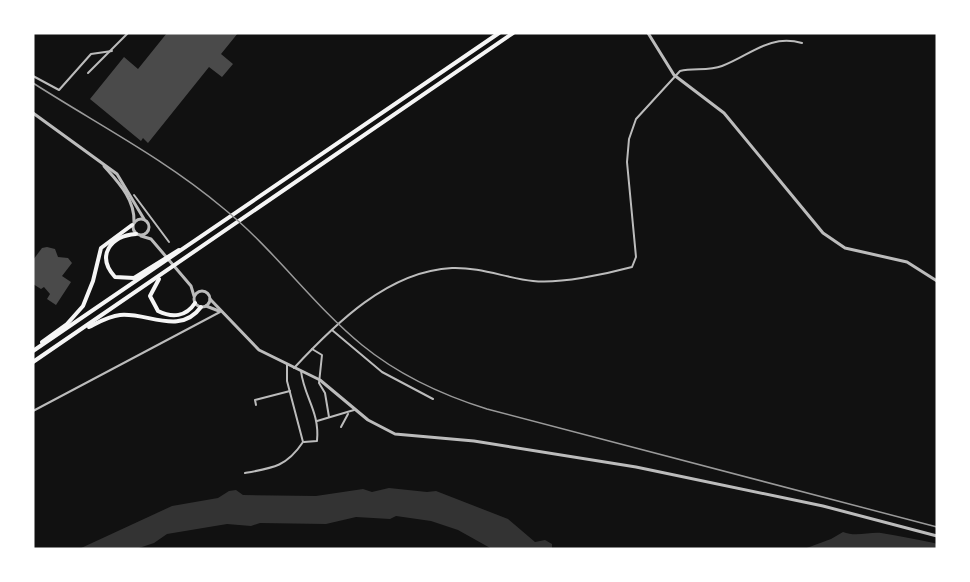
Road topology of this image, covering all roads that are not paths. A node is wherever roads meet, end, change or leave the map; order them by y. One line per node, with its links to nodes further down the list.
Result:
1 (128, 33): 6 (street)
2 (499, 33): 21 (highway)
3 (513, 33): 22 (highway)
4 (648, 33): 8 (street)
5 (802, 44): 8 (street)
6 (112, 51): 7 (street); 9 (street)
7 (88, 73)
8 (674, 75): 23 (street); 31 (street)
9 (33, 76)
10 (33, 113): 11 (street)
11 (98, 160): 13 (street); 16 (street)
12 (134, 195): 14 (street)
13 (144, 219): 15 (street); 16 (street)
14 (152, 219): 15 (street); 20 (street)
15 (148, 223): 17 (street)
16 (133, 224): 18 (street); 34 (highway)
17 (149, 229): 18 (street); 19 (street)
18 (138, 235): 19 (street); 21 (highway)
19 (151, 239): 24 (street)
20 (170, 243)
21 (165, 260): 34 (highway)
22 (170, 270): 28 (highway); 32 (highway)
23 (937, 281)
24 (190, 286): 25 (street); 26 (street)
25 (200, 291): 26 (street); 27 (street)
26 (194, 296): 28 (street)
27 (210, 299): 29 (street); 30 (street)
28 (195, 303): 29 (street)
29 (203, 307): 30 (street); 32 (highway)
30 (220, 312): 36 (street); 44 (street)
31 (333, 329): 33 (street); 41 (street)
32 (77, 332): 35 (highway)
33 (312, 349): 37 (street); 39 (street)
34 (33, 350)
35 (33, 362)
36 (287, 364): 37 (street); 40 (street)
37 (294, 368): 38 (street)
38 (301, 371): 39 (street); 47 (street)
39 (320, 380): 43 (street); 46 (street)
40 (290, 391): 42 (street); 49 (street)
41 (433, 399)
42 (256, 405)
43 (355, 409): 45 (street); 51 (street)
44 (33, 411)
45 (348, 412): 46 (street); 48 (street)
46 (329, 417): 47 (street)
47 (317, 421): 49 (street)
48 (342, 427)
49 (303, 442): 50 (street)
50 (245, 473)
51 (937, 536)

